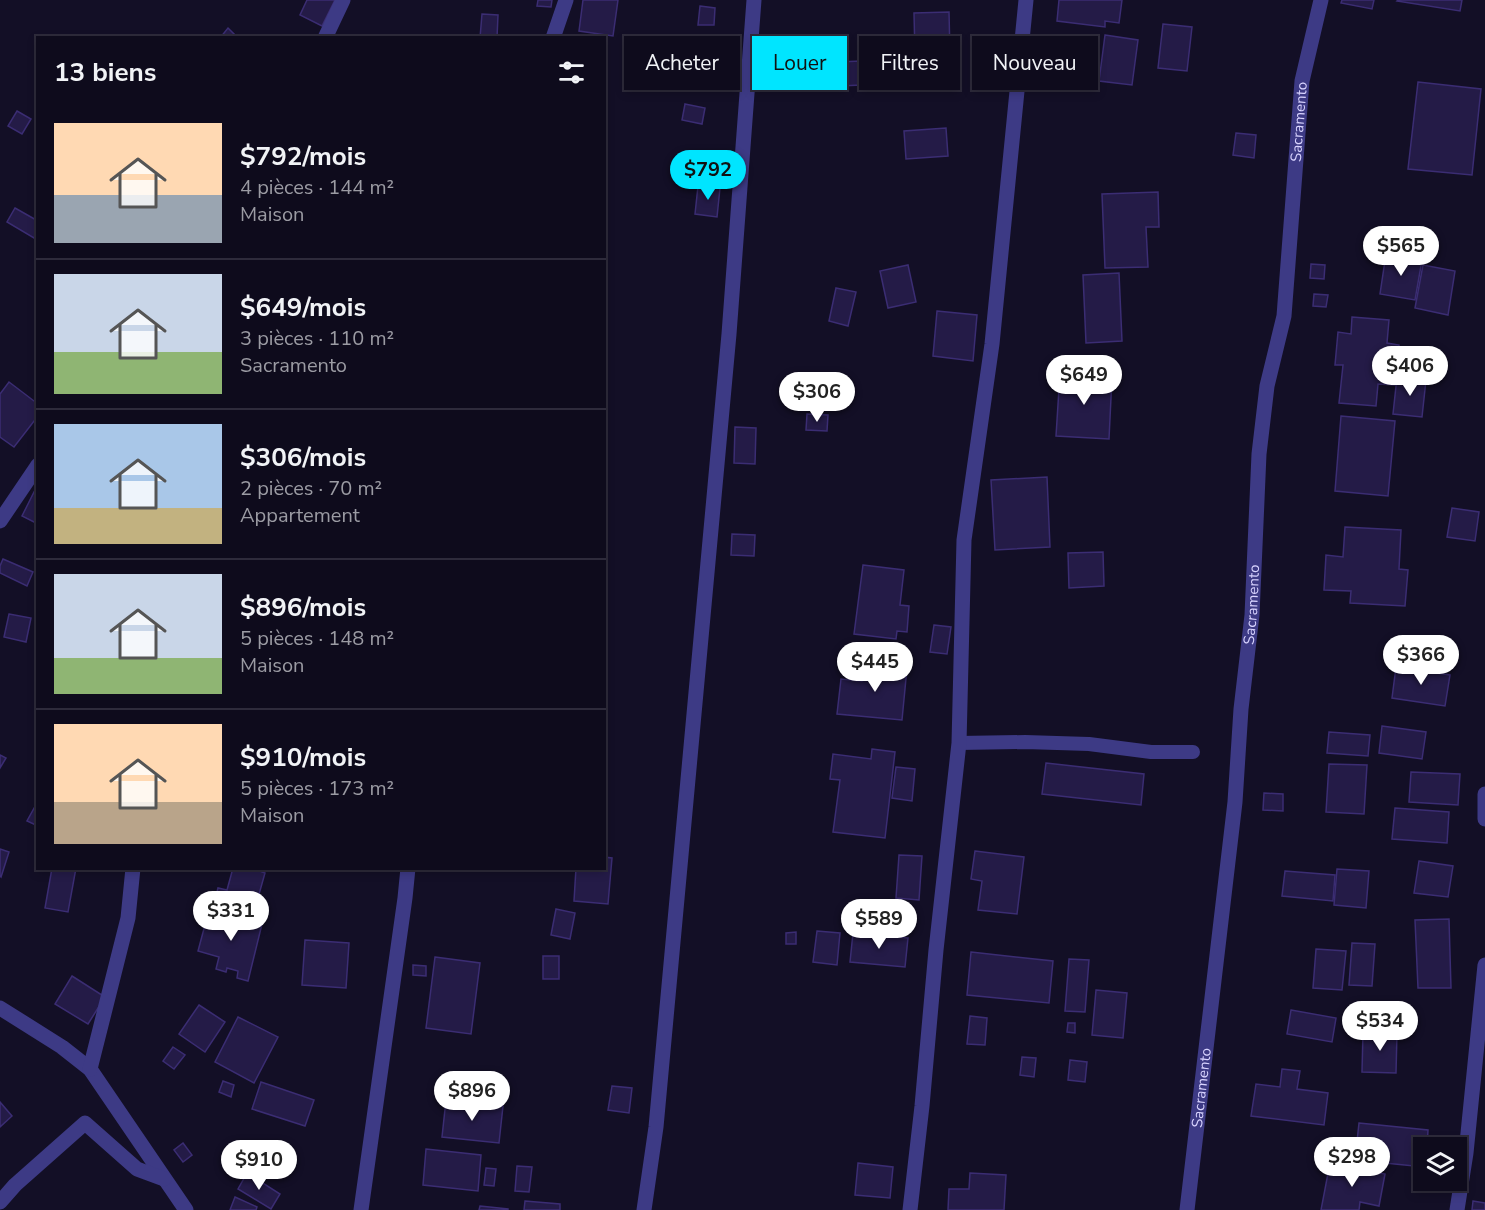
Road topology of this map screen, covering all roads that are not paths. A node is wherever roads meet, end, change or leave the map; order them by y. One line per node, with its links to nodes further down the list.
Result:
1 (343, 0): 6 (street)
2 (566, 0): 7 (street)
3 (754, 0): 23 (street)
4 (1026, 0): 10 (street)
5 (1320, 0): 25 (street, Sacramento)
6 (326, 36)
7 (554, 36)
8 (36, 468): 9 (street)
9 (0, 521)
10 (959, 743): 11 (lane); 24 (street)
11 (1193, 752)
12 (1485, 794): 13 (street)
13 (1485, 819)
14 (133, 870): 18 (street)
15 (408, 870): 22 (street)
16 (1485, 965): 26 (street)
17 (0, 1008): 18 (street)
18 (90, 1069): 19 (street)
19 (164, 1179): 20 (street); 21 (street)
20 (0, 1202)
21 (186, 1210)
22 (361, 1210)
23 (644, 1210)
24 (910, 1210)
25 (1187, 1210)
26 (1457, 1210)

